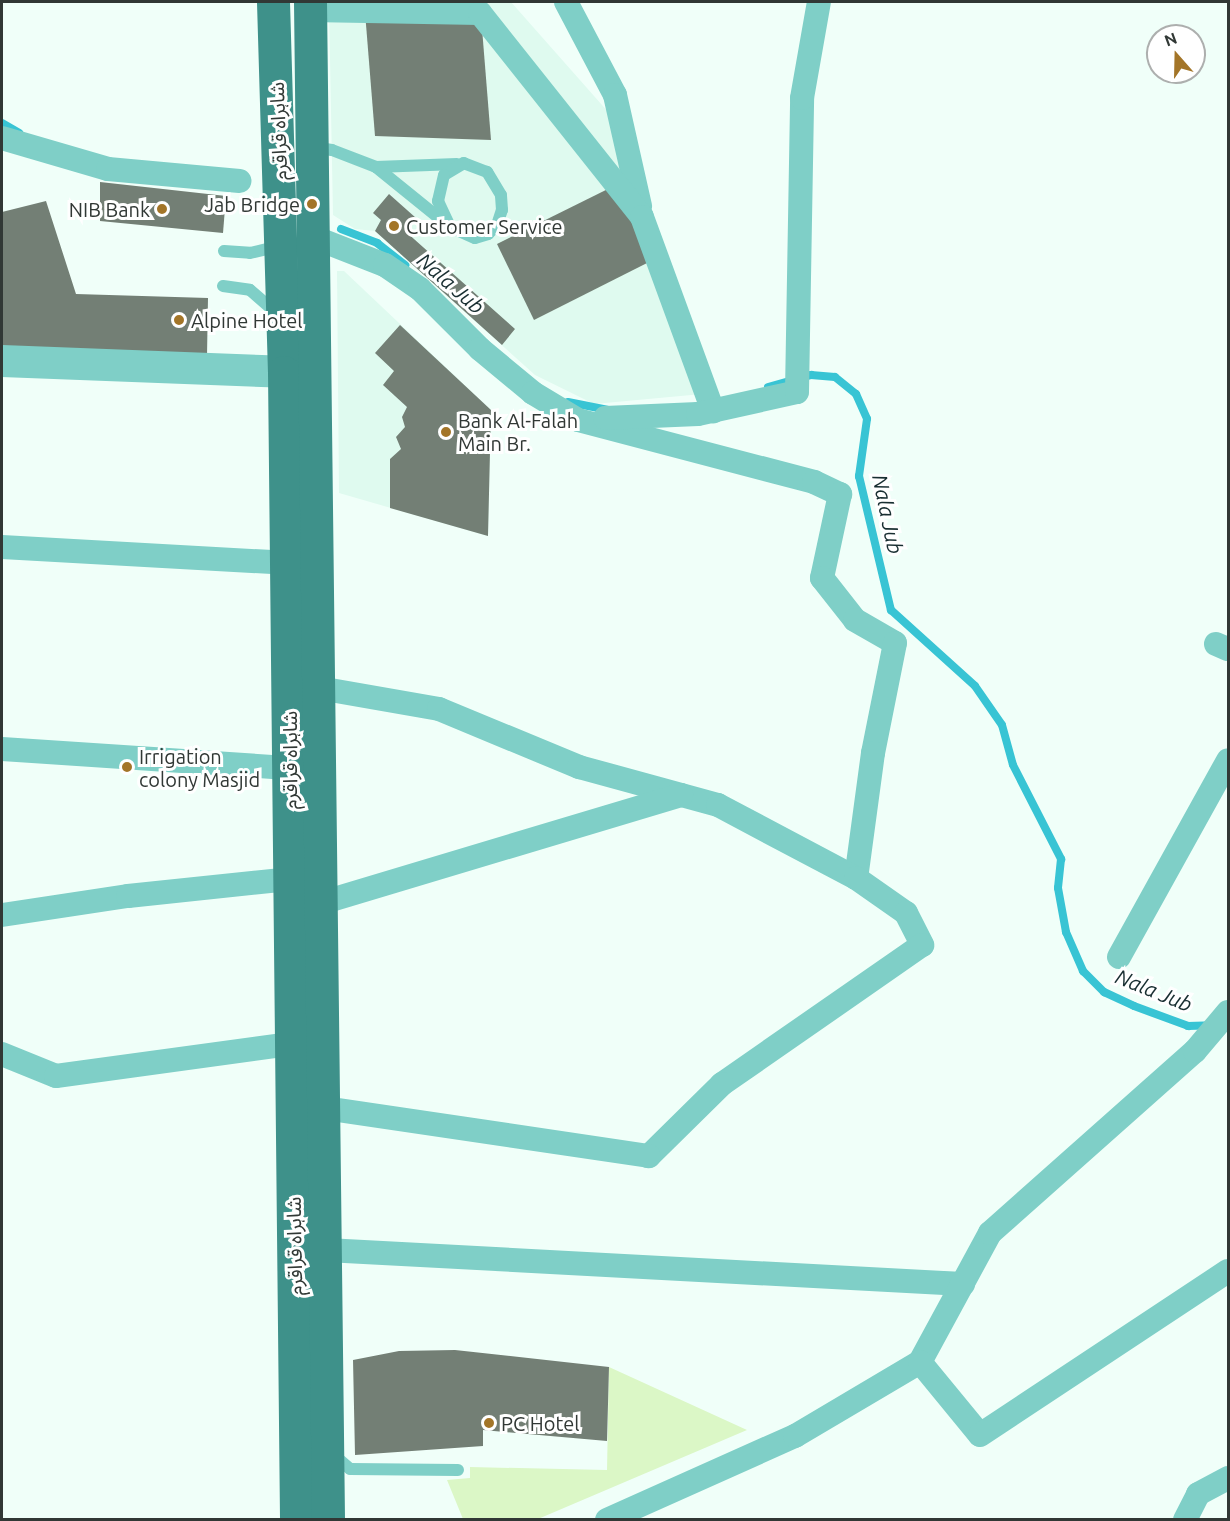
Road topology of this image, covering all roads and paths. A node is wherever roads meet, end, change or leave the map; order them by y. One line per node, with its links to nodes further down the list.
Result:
1 (566, 2): 10 (street)
2 (819, 2): 18 (street)
3 (310, 6): 6 (highway, شاہراہ قراقرم); 10 (street)
4 (270, 8): 11 (highway, شاہراہ قراقرم)
5 (2, 138): 9 (street)
6 (312, 147): 8 (lane); 11 (highway, شاہراہ قراقرم)
7 (464, 163): 8 (lane); 12 (lane); 12 (lane)
8 (376, 167): 12 (lane)
9 (239, 181)
10 (642, 218): 18 (street)
11 (297, 227): 13 (lane); 15 (highway, شاہراہ قراقرم); 19 (street); 22 (highway, شاہراہ قراقرم)
12 (450, 227)
13 (224, 251)
14 (223, 286): 15 (lane)
15 (282, 323): 17 (highway, شاہراہ قراقرم)
16 (6, 355): 17 (street)
17 (284, 372): 21 (highway, شاہراہ قراقرم)
18 (713, 411): 19 (street)
19 (579, 420): 27 (street)
20 (2, 547): 21 (street)
21 (285, 563): 25 (highway, شاہراہ قراقرم)
22 (319, 688): 26 (street); 29 (highway, شاہراہ قراقرم)
23 (2, 749): 25 (street)
24 (1228, 760): 31 (street)
25 (290, 768): 28 (highway, شاہراہ قراقرم)
26 (681, 795): 27 (street); 29 (street)
27 (856, 878): 35 (street)
28 (289, 879): 30 (street); 33 (highway, شاہراہ قراقرم)
29 (321, 903): 35 (highway, شاہراہ قراقرم)
30 (2, 915)
31 (1119, 957)
32 (1228, 1012): 38 (street)
33 (291, 1044): 34 (street); 43 (highway, شاہراہ قراقرم)
34 (2, 1054)
35 (324, 1108): 36 (highway, شاہراہ قراقرم)
36 (326, 1250): 38 (street); 42 (highway, شاہراہ قراقرم)
37 (1228, 1271): 39 (street)
38 (963, 1284): 39 (street)
39 (920, 1362): 44 (street)
40 (458, 1470): 42 (lane)
41 (1228, 1478): 45 (street)
42 (336, 1493)
43 (296, 1520)
44 (608, 1520)
45 (1185, 1520)

